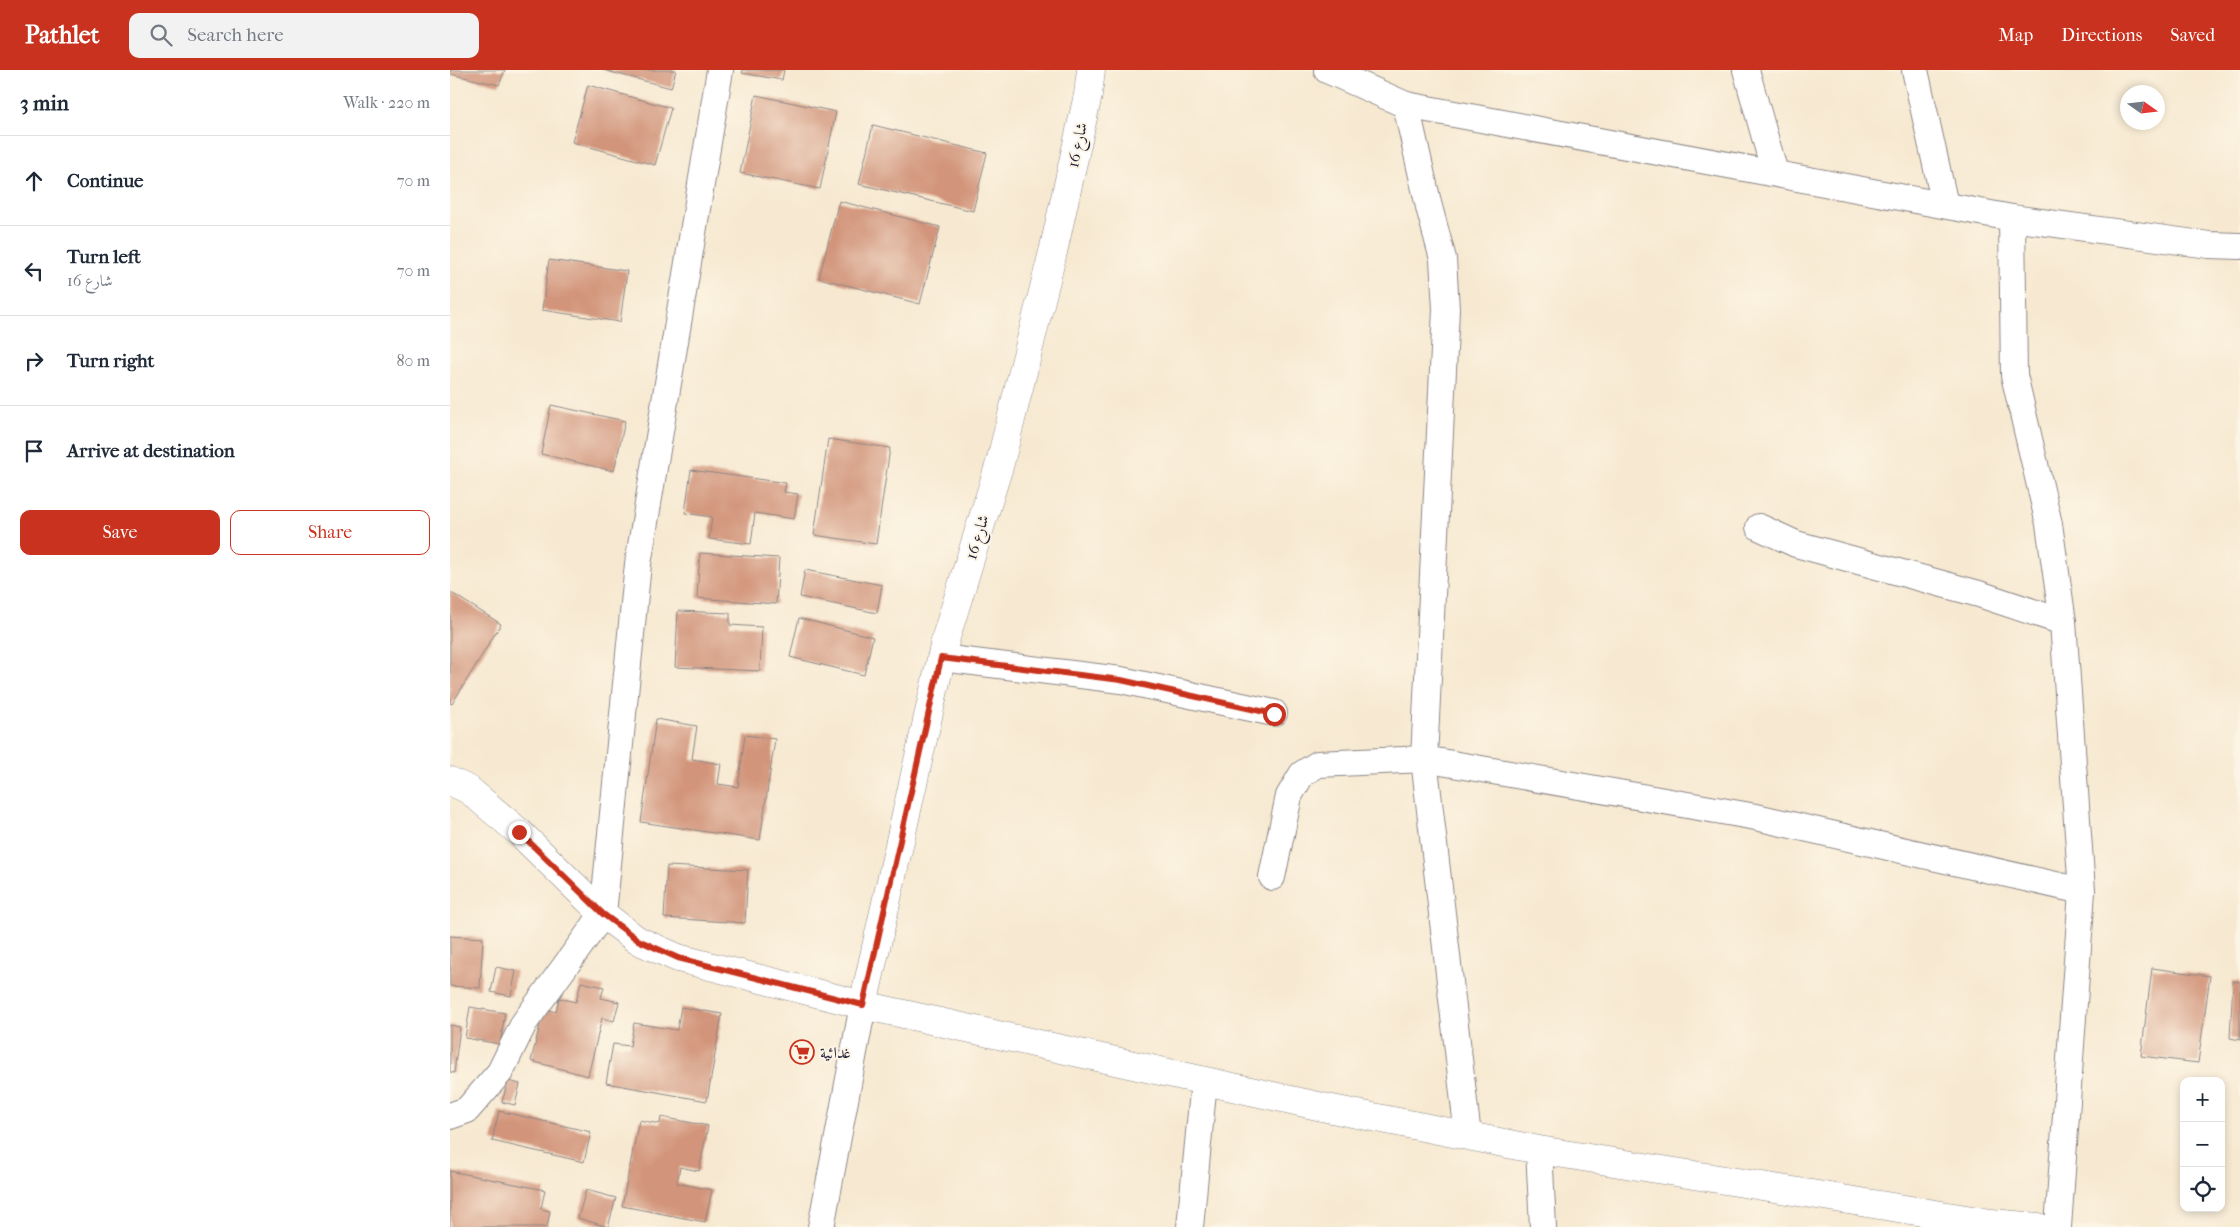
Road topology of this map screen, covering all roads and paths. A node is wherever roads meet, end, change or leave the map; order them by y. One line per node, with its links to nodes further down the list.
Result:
1 (720, 70): 19 (street)
2 (1090, 70): 13 (street, شارع 16)
3 (1327, 70): 6 (street)
4 (1746, 70): 7 (street)
5 (1915, 70): 8 (street)
6 (1406, 105): 7 (street); 15 (street)
7 (1775, 174): 8 (street)
8 (1945, 205): 9 (street)
9 (2012, 218): 10 (street); 12 (street)
10 (2240, 246)
11 (1759, 527): 12 (street)
12 (2064, 622): 18 (street)
13 (941, 658): 14 (street); 20 (street, شارع 16)
14 (1274, 714)
15 (1424, 759): 17 (street); 18 (street); 23 (street)
16 (450, 782): 19 (street)
17 (1272, 877)
18 (2082, 891): 30 (street)
19 (603, 914): 20 (street); 22 (street)
20 (863, 1005): 21 (street); 26 (street)
21 (1204, 1081): 23 (street); 27 (street)
22 (450, 1116)
23 (1468, 1136): 24 (street)
24 (1539, 1150): 25 (street); 28 (street)
25 (1991, 1225): 29 (street)
26 (821, 1227)
27 (1190, 1227)
28 (1543, 1227)
29 (2038, 1227)
30 (2058, 1227)

